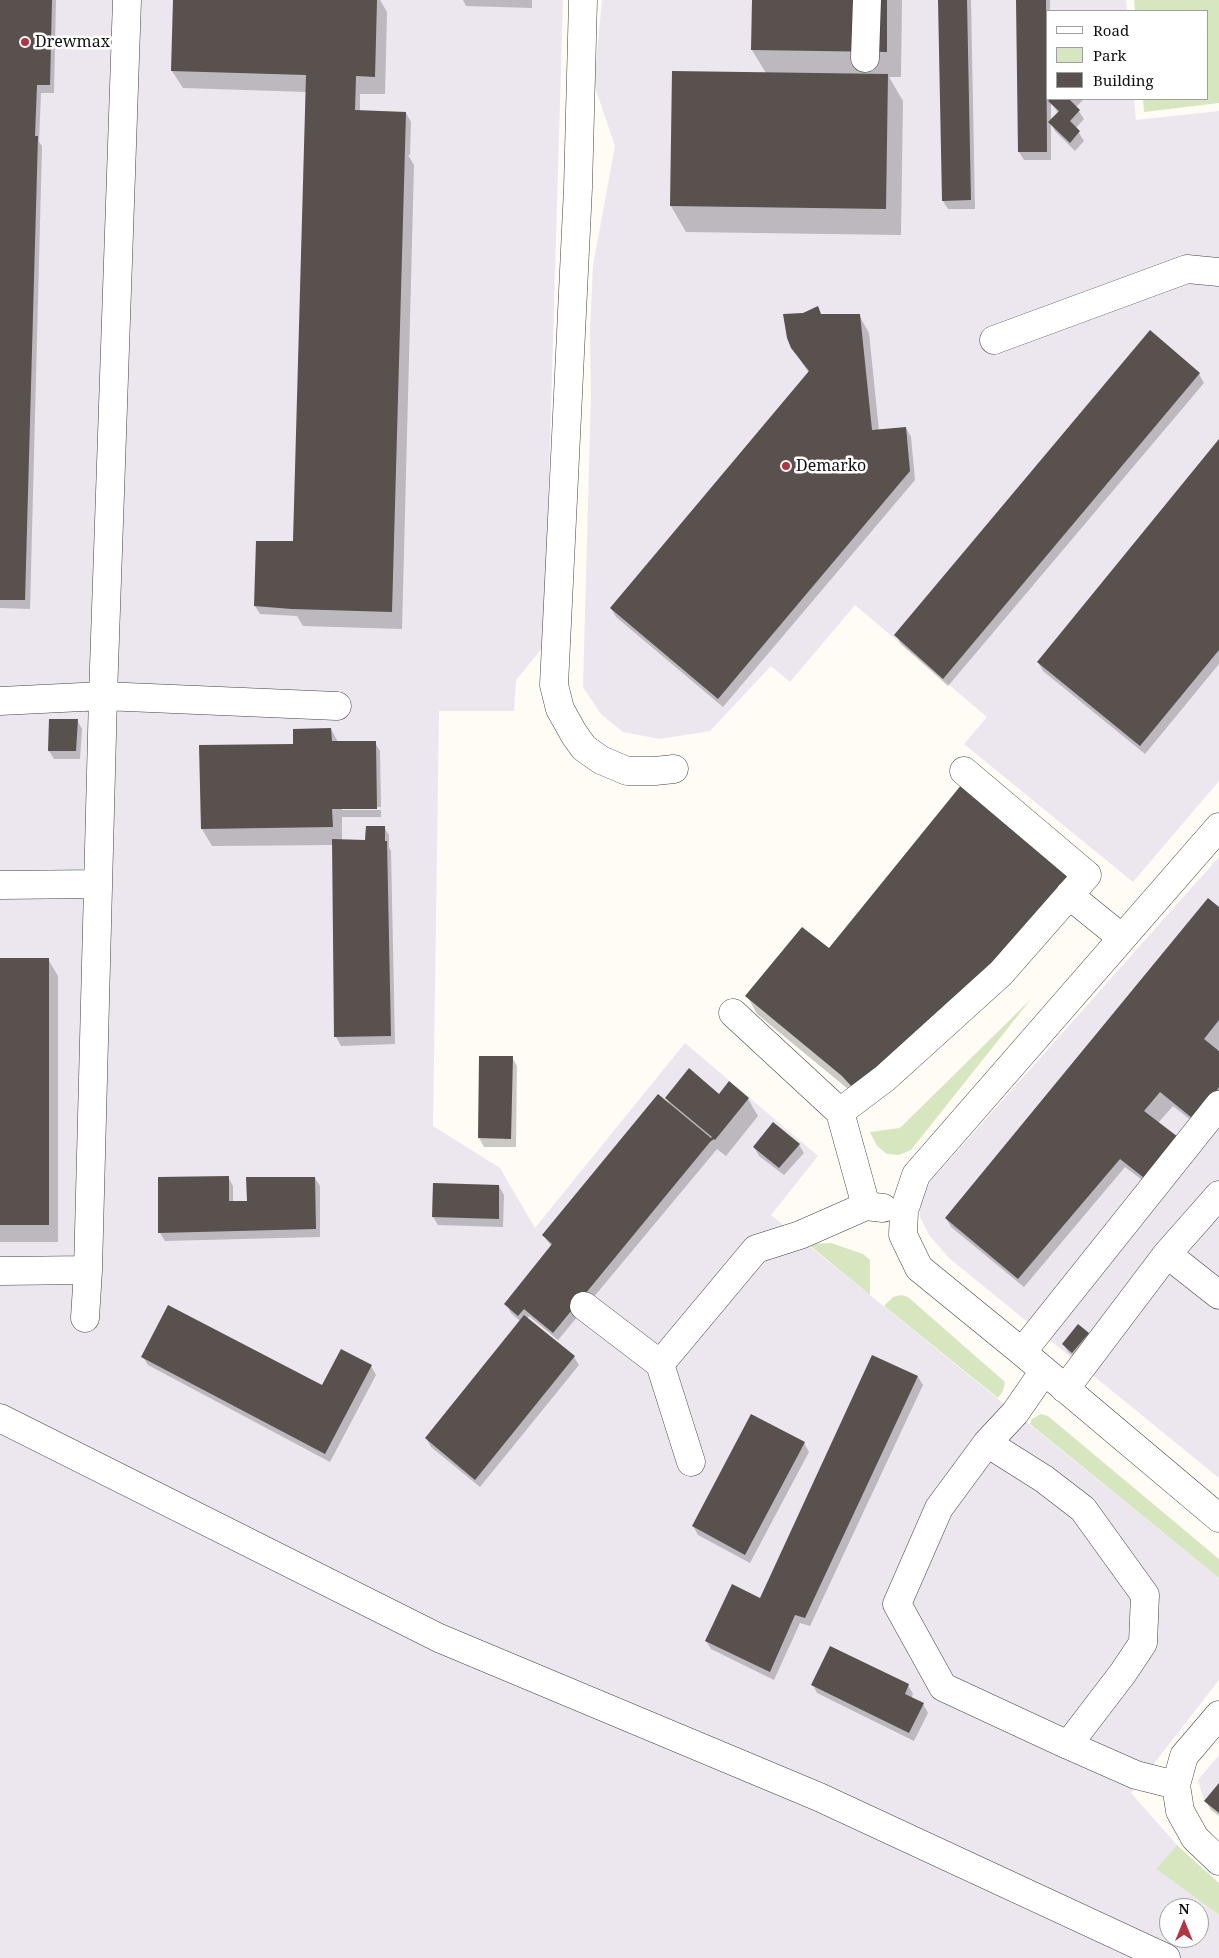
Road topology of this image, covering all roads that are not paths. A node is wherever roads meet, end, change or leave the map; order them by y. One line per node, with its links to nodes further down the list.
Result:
1 (127, 0): 7 (lane)
2 (583, 0): 10 (lane)
3 (867, 0): 4 (lane)
4 (865, 58)
5 (1219, 272): 6 (lane)
6 (994, 340)
7 (103, 696): 8 (lane); 9 (lane); 13 (lane)
8 (0, 701)
9 (337, 706)
10 (674, 769)
11 (964, 770): 15 (lane)
12 (1219, 827): 16 (lane)
13 (98, 884): 14 (lane); 24 (lane)
14 (0, 885)
15 (1069, 895): 16 (lane); 19 (lane)
16 (1122, 938): 22 (lane)
17 (733, 1013): 19 (lane)
18 (1219, 1105): 29 (lane)
19 (840, 1112): 21 (lane)
20 (1219, 1195): 23 (lane)
21 (866, 1206): 22 (lane); 30 (lane)
22 (904, 1211): 29 (lane)
23 (1167, 1254): 26 (lane); 32 (lane)
24 (88, 1270): 25 (lane); 28 (lane)
25 (0, 1271)
26 (1219, 1295)
27 (584, 1306): 30 (lane)
28 (85, 1318)
29 (1022, 1352): 31 (lane)
30 (660, 1364): 35 (lane)
31 (1044, 1372): 32 (lane); 34 (lane)
32 (1065, 1389): 36 (lane)
33 (0, 1418): 41 (lane)
34 (988, 1444): 38 (lane); 38 (lane)
35 (690, 1462)
36 (1219, 1518)
37 (1219, 1714): 39 (lane)
38 (1068, 1746): 39 (lane)
39 (1176, 1785): 40 (lane)
40 (1219, 1861)
41 (1166, 1958)

